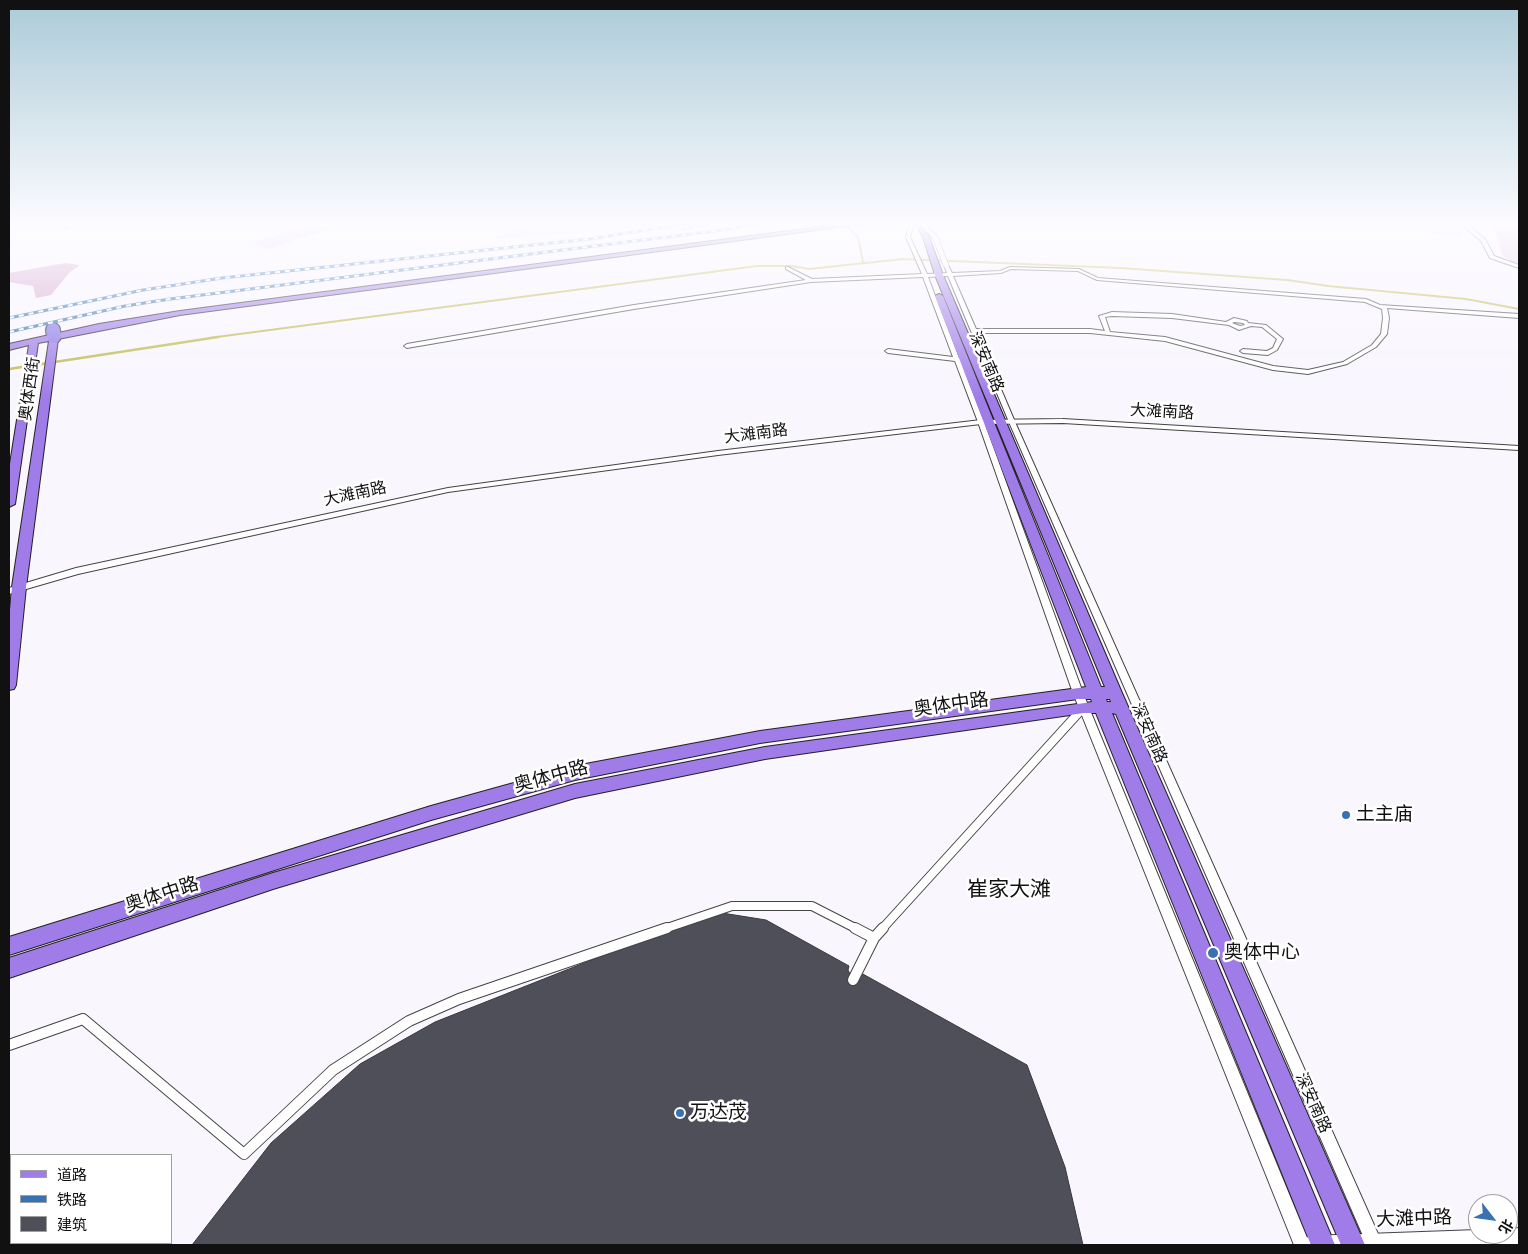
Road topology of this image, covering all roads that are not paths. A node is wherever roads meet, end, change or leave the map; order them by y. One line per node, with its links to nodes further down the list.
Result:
1 (418, 282): 10 (main road)
2 (807, 282): 14 (street)
3 (937, 282): 18 (main road, 深安南路)
4 (939, 282): 19 (main road, 深安南路)
5 (941, 282): 9 (street, 深安南路)
6 (1126, 282): 7 (street)
7 (1381, 306): 8 (street); 11 (street)
8 (1519, 316)
9 (973, 331): 11 (street); 19 (street, 深安南路)
10 (54, 333): 12 (main road); 13 (main road); 22 (main road, 奥体西街)
11 (1108, 333): 17 (street)
12 (9, 340)
13 (34, 340): 15 (main road); 21 (main road, 奥体西街)
14 (407, 346)
15 (9, 347)
16 (888, 351): 18 (street)
17 (1243, 351)
18 (960, 359): 19 (main road, 深安南路)
19 (996, 422): 20 (street, 大滩南路); 22 (street, 大滩南路); 24 (street, 深安南路); 25 (main road, 深安南路); 26 (main road, 深安南路); 36 (street, 深安南路)
20 (1519, 448)
21 (9, 504)
22 (14, 589): 23 (main road, 奥体西街)
23 (9, 685)
24 (1081, 700): 26 (main road, 奥体中路); 27 (main road, 奥体中路); 28 (main road, 奥体中路); 29 (street); 37 (street, 深安南路)
25 (1118, 700): 26 (main road, 奥体中路); 35 (main road, 深安南路)
26 (1099, 701): 38 (main road, 深安南路)
27 (522, 788): 28 (street); 30 (main road, 奥体中路)
28 (529, 804): 31 (main road, 奥体中路)
29 (874, 938): 32 (street); 33 (street)
30 (9, 946)
31 (9, 968)
32 (853, 980)
33 (9, 1045)
34 (1519, 1237): 36 (street, 大滩中路)
35 (1353, 1244): 36 (street, 大滩中路); 38 (street, 大滩中路)
36 (1374, 1244)
37 (1302, 1245)
38 (1319, 1245)

